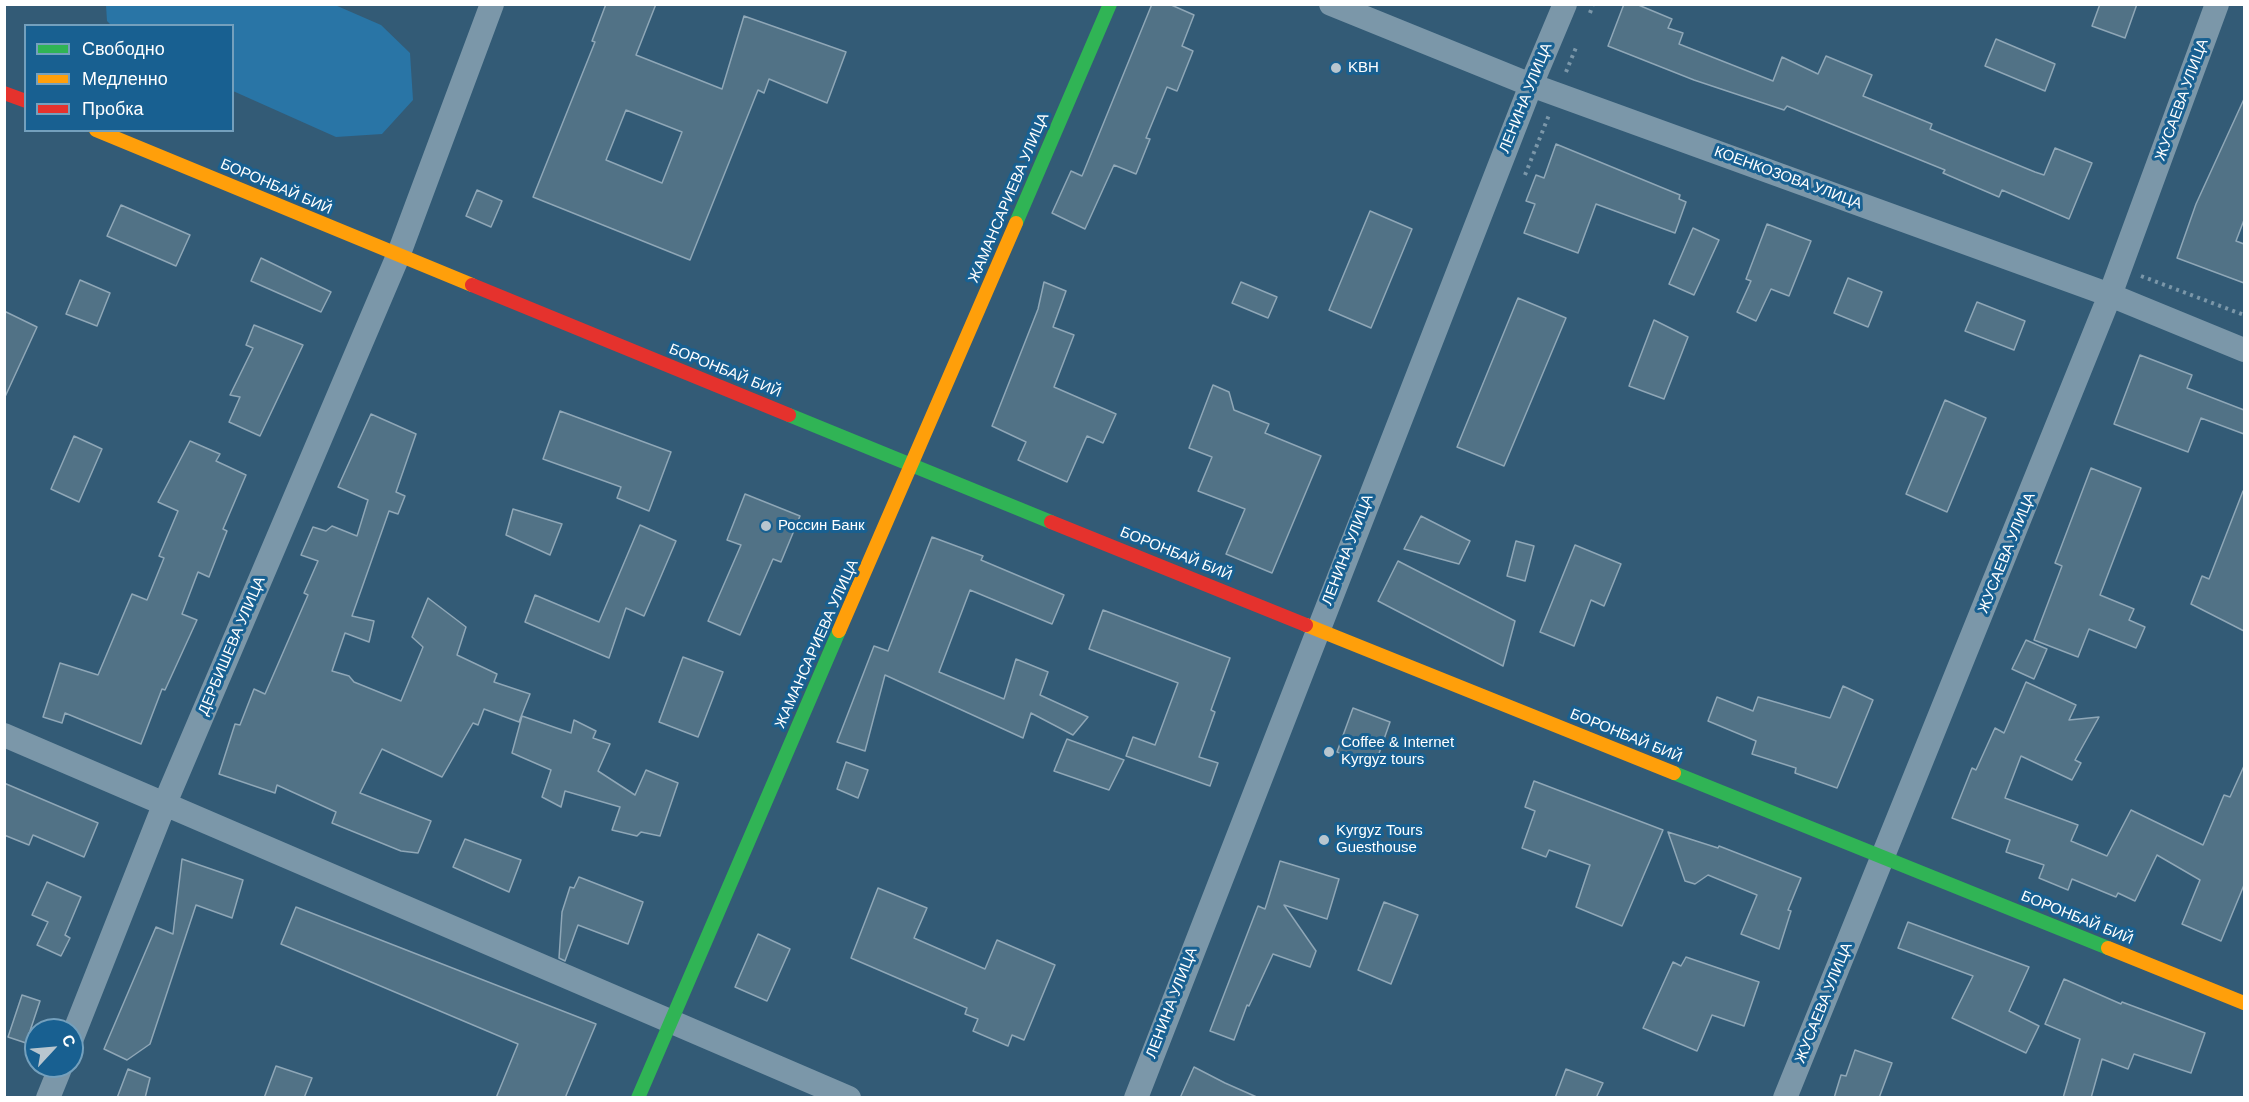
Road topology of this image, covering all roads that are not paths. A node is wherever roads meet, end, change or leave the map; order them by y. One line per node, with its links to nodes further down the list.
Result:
1 (492, 4): 10 (street, ДЕРБИШЕВА УЛИЦА)
2 (1110, 4): 13 (street, ЖАМАНСАРИЕВА УЛИЦА)
3 (1331, 4): 6 (street, КОЕНКОЗОВА УЛИЦА)
4 (1565, 4): 6 (street, ЛЕНИНА УЛИЦА)
5 (2217, 4): 11 (street, ЖУСАЕВА УЛИЦА)
6 (1531, 85): 11 (street, КОЕНКОЗОВА УЛИЦА); 14 (street, ЛЕНИНА УЛИЦА)
7 (4, 93): 8 (street)
8 (24, 100)
9 (101, 132): 10 (street, БОРОНБАЙ БИЙ)
10 (398, 256): 13 (street, БОРОНБАЙ БИЙ); 16 (street, ДЕРБИШЕВА УЛИЦА)
11 (2110, 295): 12 (street, КОЕНКОЗОВА УЛИЦА); 17 (street, ЖУСАЕВА УЛИЦА)
12 (2244, 350)
13 (913, 465): 14 (street, БОРОНБАЙ БИЙ); 20 (street, ЖАМАНСАРИЕВА УЛИЦА)
14 (1317, 629): 17 (street, БОРОНБАЙ БИЙ); 25 (street, ЛЕНИНА УЛИЦА)
15 (4, 735): 16 (street)
16 (165, 803): 19 (street, ДЕРБИШЕВА УЛИЦА); 20 (street)
17 (1884, 858): 18 (street, БОРОНБАЙ БИЙ); 26 (street, ЖУСАЕВА УЛИЦА)
18 (2244, 1003)
19 (80, 1018)
20 (671, 1021): 23 (street, ЖАМАНСАРИЕВА УЛИЦА); 24 (street)
21 (59, 1078): 22 (street)
22 (55, 1096)
23 (638, 1098)
24 (849, 1098)
25 (1136, 1098)
26 (1785, 1098)

